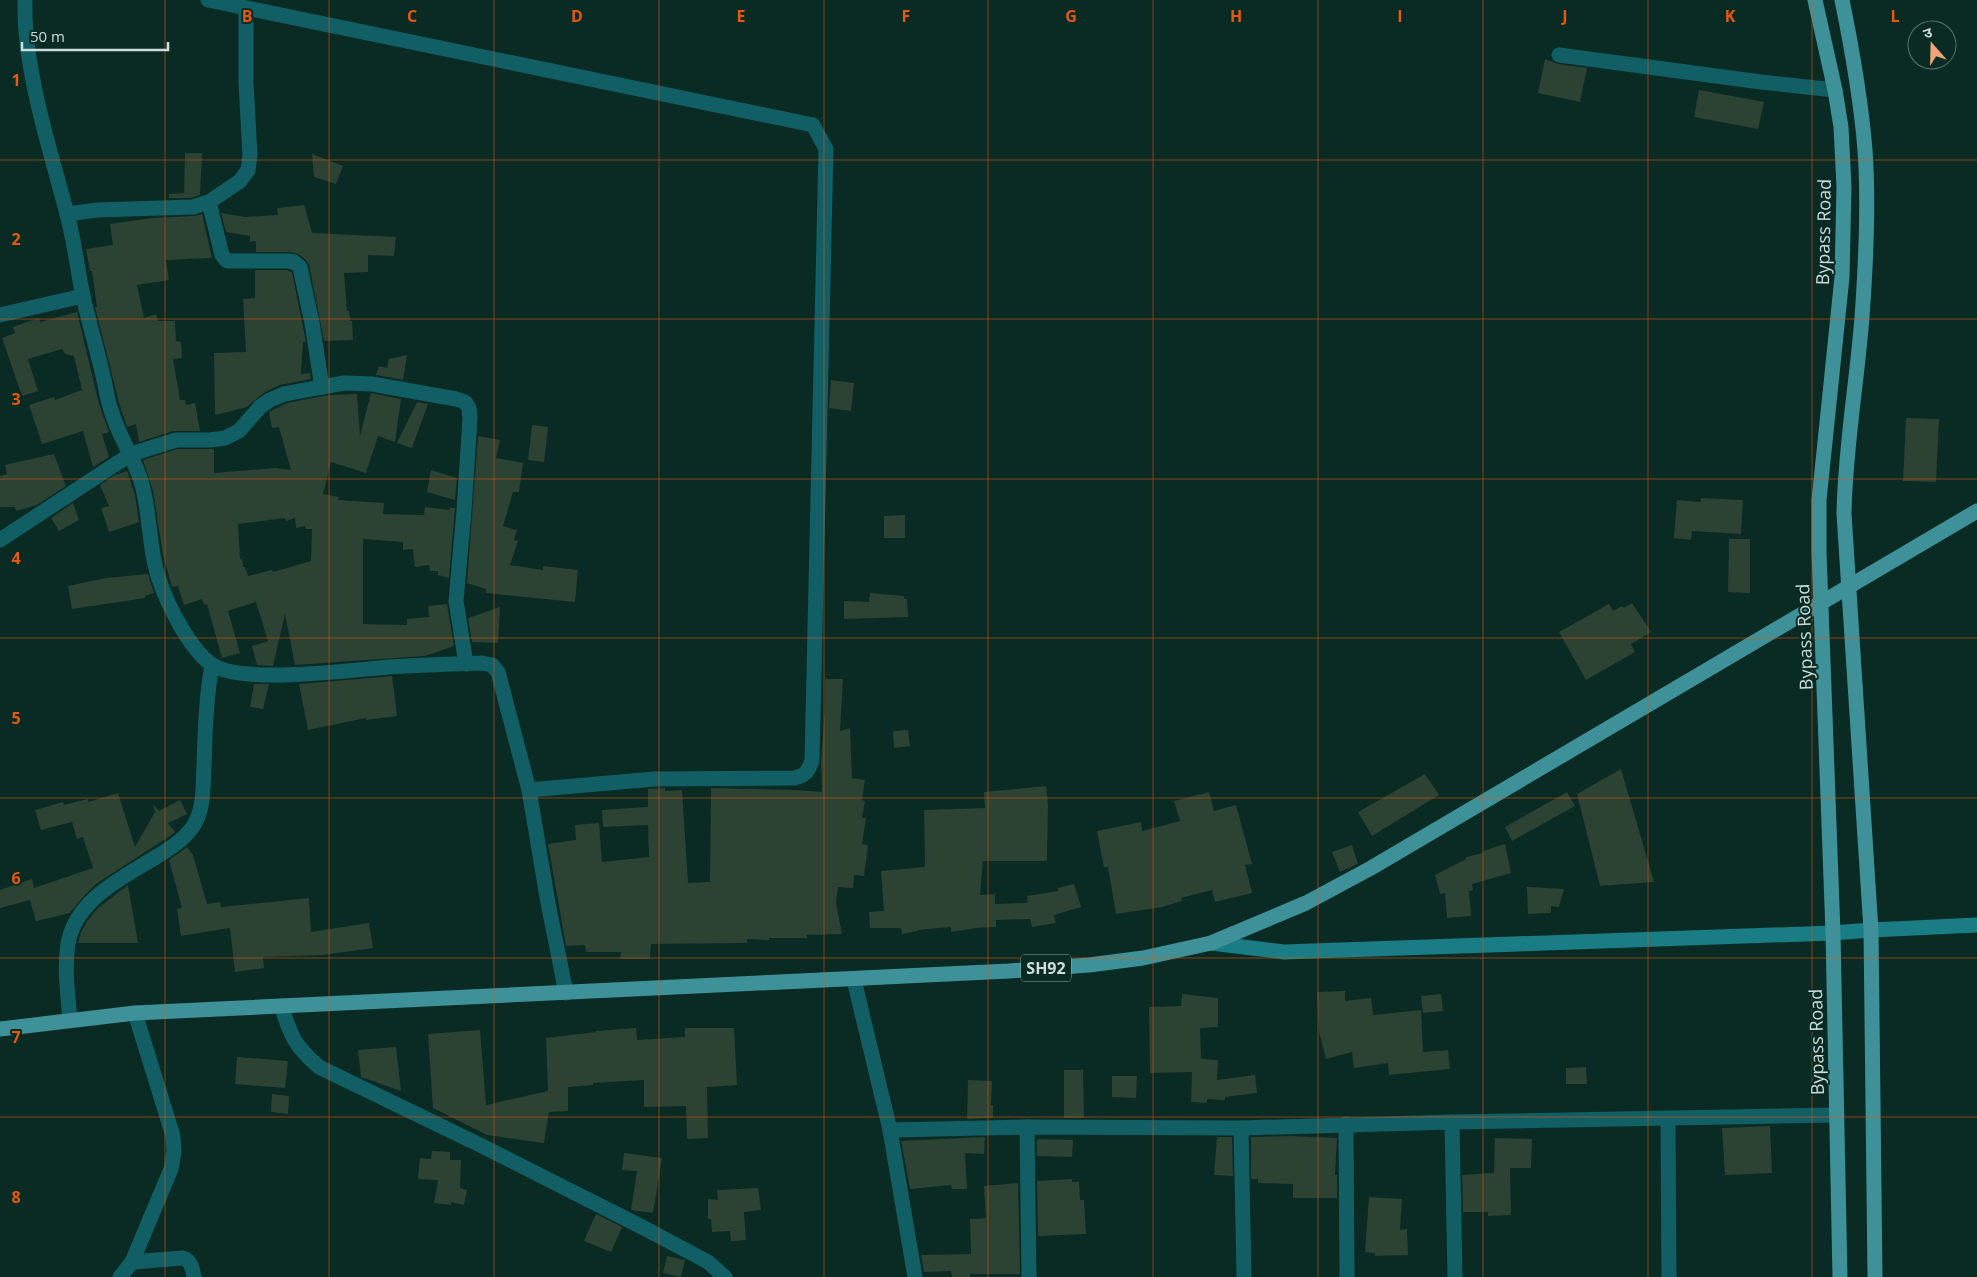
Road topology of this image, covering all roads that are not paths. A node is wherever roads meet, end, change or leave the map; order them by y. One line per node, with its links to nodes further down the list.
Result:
1 (25, 0): 9 (street)
2 (208, 0): 5 (street)
3 (1815, 0): 7 (main road, Bypass Road)
4 (1842, 0): 16 (main road)
5 (246, 8): 8 (street); 20 (street)
6 (1559, 55): 7 (street)
7 (1835, 90): 17 (main road, Bypass Road)
8 (209, 202): 9 (street); 12 (street)
9 (67, 214): 10 (street)
10 (83, 296): 11 (street); 13 (street)
11 (0, 315)
12 (322, 387): 13 (street); 18 (street)
13 (131, 454): 15 (street); 19 (street)
14 (1977, 511): 16 (main road, SH92)
15 (0, 540)
16 (1850, 586): 17 (main road, SH92); 22 (main road)
17 (1822, 603): 23 (main road, Bypass Road); 24 (main road, SH92)
18 (466, 664): 19 (street); 20 (street)
19 (212, 665): 29 (street)
20 (529, 790): 26 (street)
21 (1977, 925): 22 (street)
22 (1871, 930): 23 (street); 49 (main road)
23 (1833, 933): 24 (street); 31 (main road, Bypass Road)
24 (1211, 943): 25 (main road, SH92)
25 (854, 980): 26 (main road, SH92); 37 (street)
26 (566, 993): 27 (main road, SH92)
27 (281, 1006): 28 (main road, SH92); 41 (street)
28 (135, 1013): 29 (main road, SH92); 38 (street)
29 (70, 1020): 30 (main road, SH92)
30 (0, 1028)
31 (1836, 1116): 32 (street); 48 (main road, Bypass Road)
32 (1668, 1119): 33 (street); 47 (street)
33 (1452, 1122): 34 (street); 46 (street)
34 (1346, 1124): 36 (street); 45 (street)
35 (1027, 1127): 36 (street); 37 (street); 43 (street)
36 (1241, 1128): 44 (street)
37 (890, 1130): 42 (street)
38 (132, 1262): 39 (street); 40 (street)
39 (120, 1277)
40 (194, 1277)
41 (725, 1277)
42 (915, 1277)
43 (1029, 1277)
44 (1244, 1277)
45 (1347, 1277)
46 (1455, 1277)
47 (1669, 1277)
48 (1840, 1277)
49 (1875, 1277)

